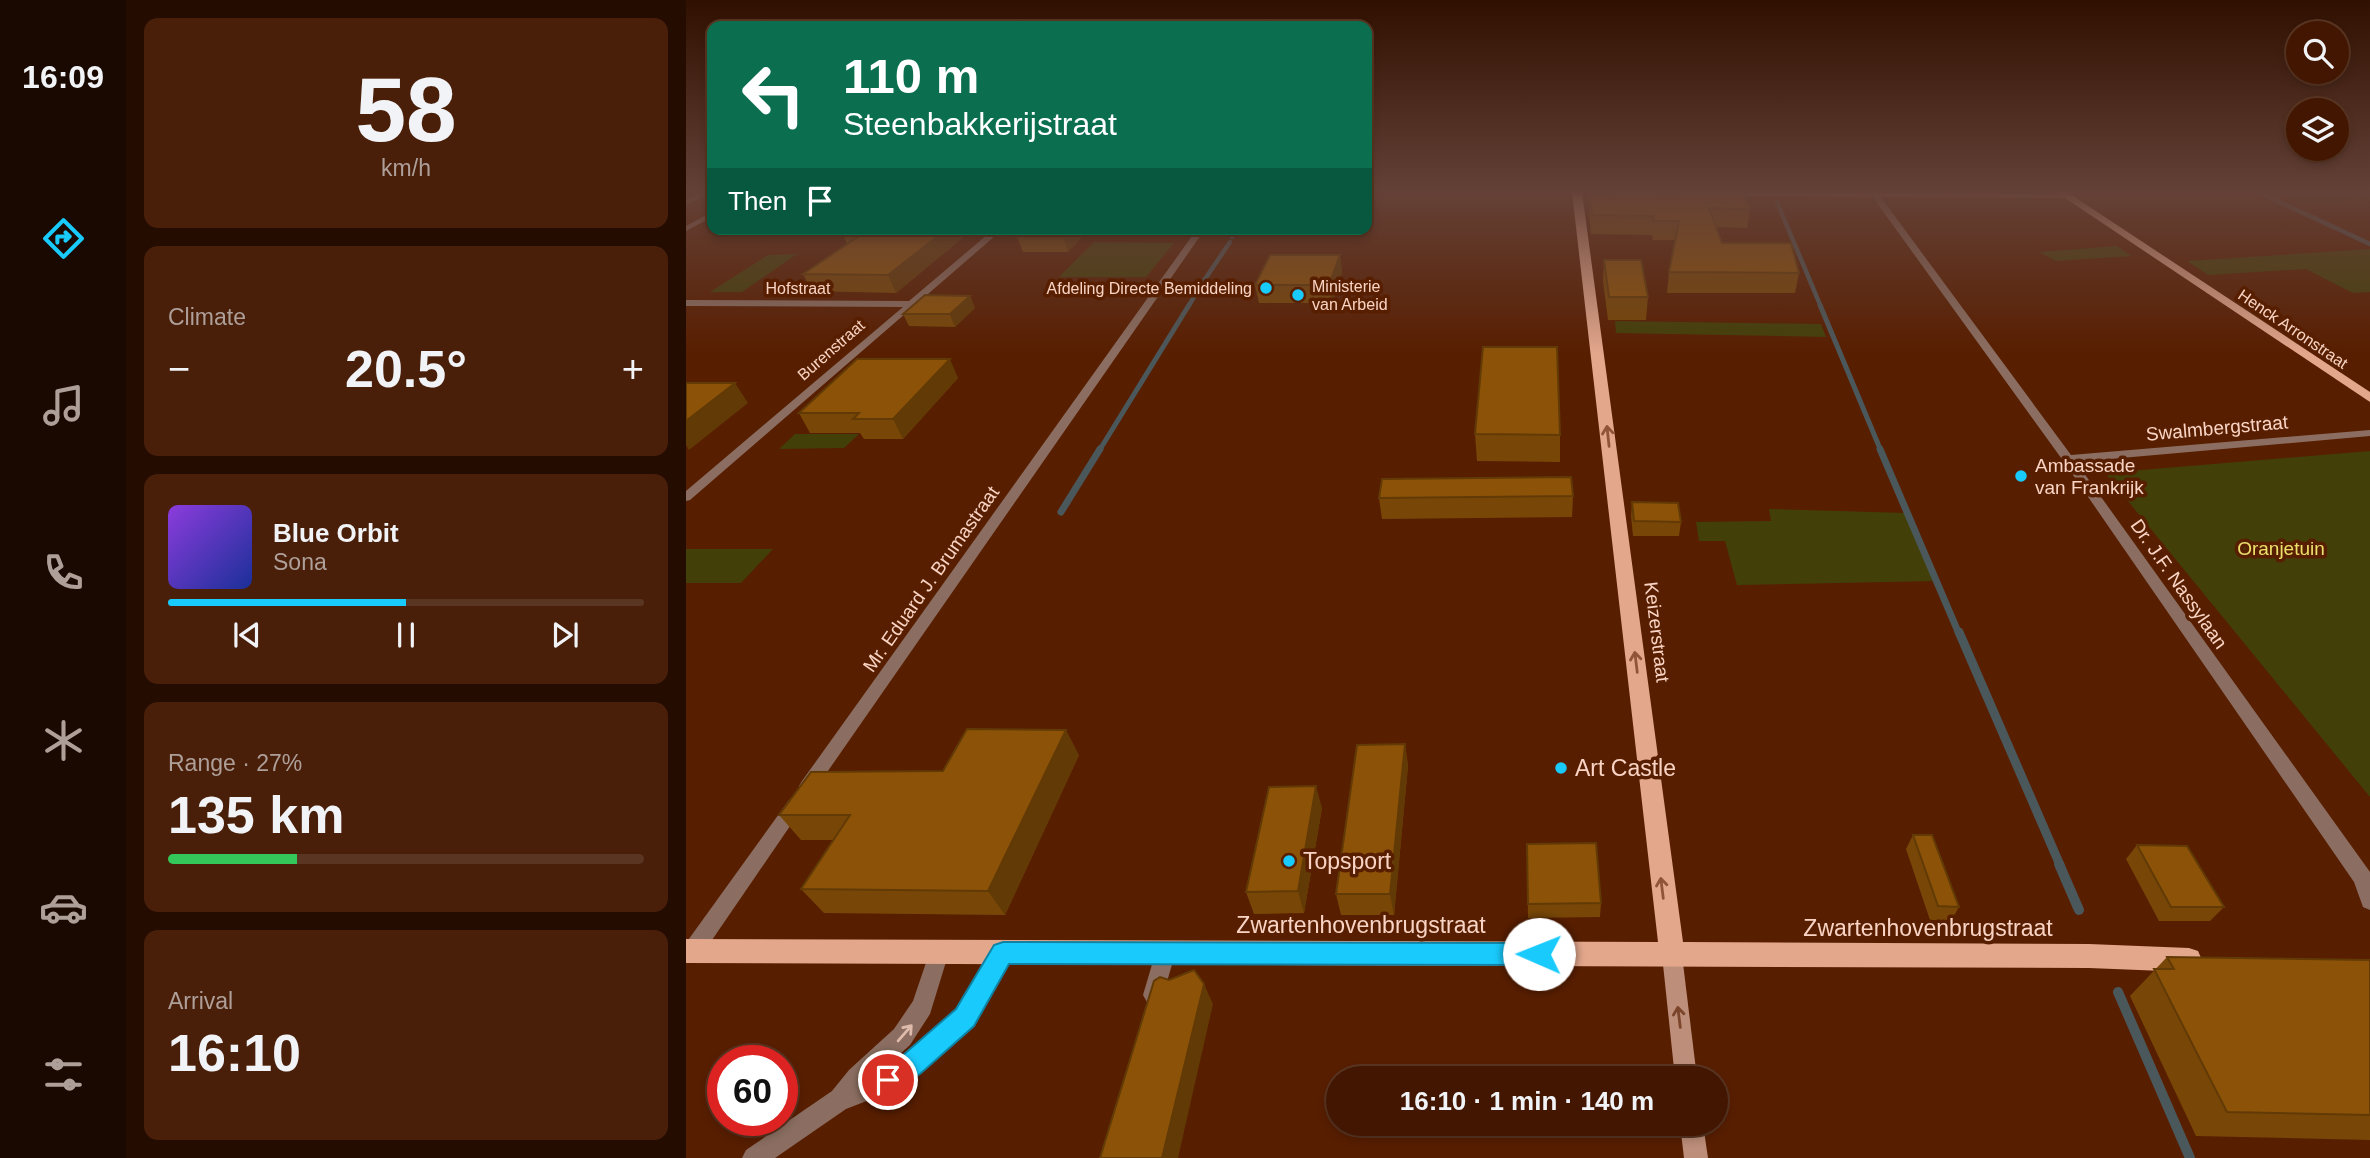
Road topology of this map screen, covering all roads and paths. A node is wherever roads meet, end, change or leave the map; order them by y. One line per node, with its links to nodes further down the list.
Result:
1 (979, 246): 7 (street, Burenstraat)
2 (1189, 246): 13 (street, Mr. Eduard J. Brumastraat)
3 (1584, 246): 17 (main road, Keizerstraat, one-way to 3)
4 (1913, 246): 10 (street, Dr. J.F. Nassylaan)
5 (2141, 246): 8 (main road, Henck Arronstraat)
6 (686, 303): 7 (street, Hofstraat)
7 (909, 304): 11 (street, Burenstraat)
8 (2370, 398)
9 (2370, 433): 10 (street, Swalmbergstraat)
10 (2068, 459): 12 (street, Dr. J.F. Nassylaan)
11 (686, 497)
12 (2370, 901)
13 (689, 951): 15 (main road, Zwartenhovenbrugstraat)
14 (1166, 951): 16 (main road, Zwartenhovenbrugstraat); 17 (main road, Zwartenhovenbrugstraat); 19 (street)
15 (939, 953): 16 (main road, Zwartenhovenbrugstraat); 21 (street, one-way to 15)
16 (1003, 953): 21 (street)
17 (1672, 955): 18 (main road, Zwartenhovenbrugstraat); 20 (main road, Keizerstraat, one-way to 17)
18 (2215, 961)
19 (1148, 1016)
20 (1685, 1066)
21 (840, 1099): 23 (street)
22 (1693, 1136): 24 (main road)
23 (754, 1158)
24 (1696, 1158)

